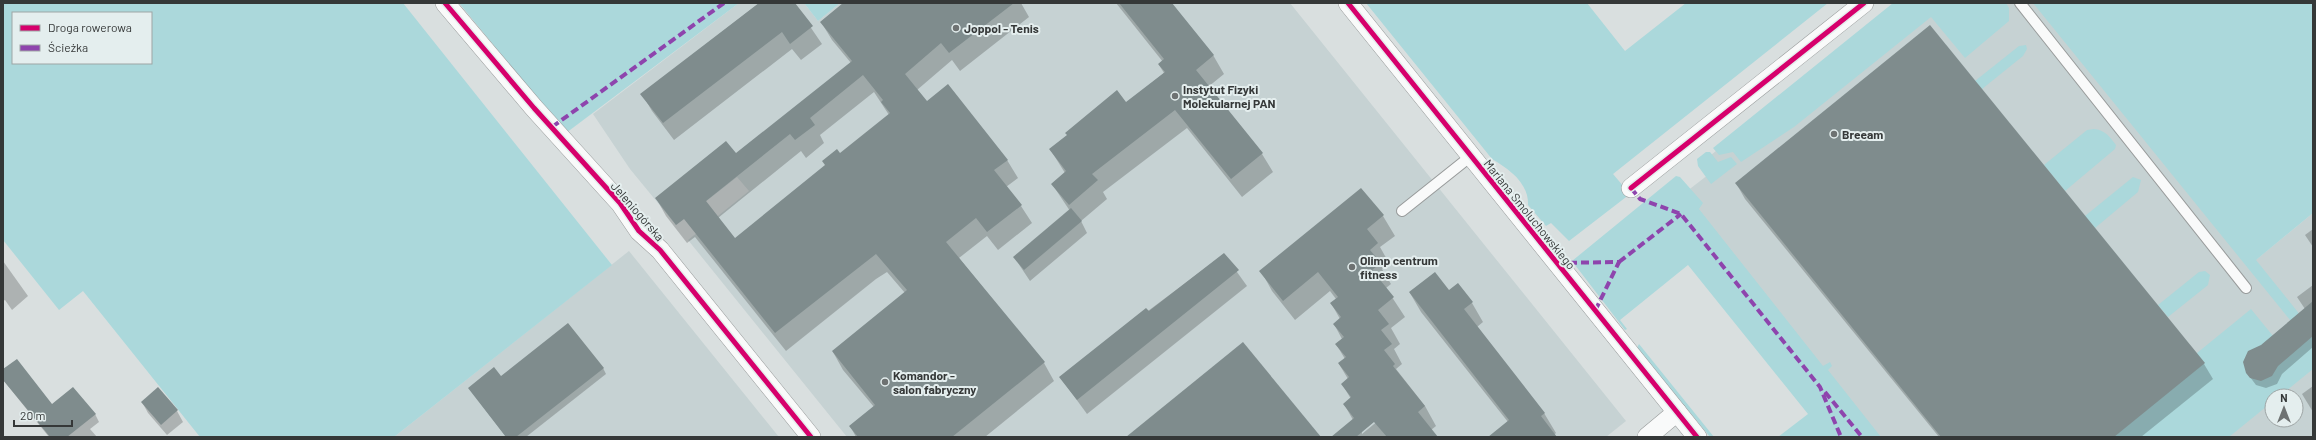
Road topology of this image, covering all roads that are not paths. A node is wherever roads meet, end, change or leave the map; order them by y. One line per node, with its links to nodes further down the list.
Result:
1 (445, 3): 10 (street, Jeleniogórska)
2 (1348, 3): 5 (street, Mariana Smoluchowskiego)
3 (1864, 3): 6 (street)
4 (2020, 3): 8 (lane)
5 (1471, 156): 7 (lane); 9 (street, Mariana Smoluchowskiego)
6 (1631, 188)
7 (1402, 211)
8 (2246, 288)
9 (1677, 412): 11 (street); 12 (street, Mariana Smoluchowskiego)
10 (811, 437)
11 (1647, 437)
12 (1697, 437)

